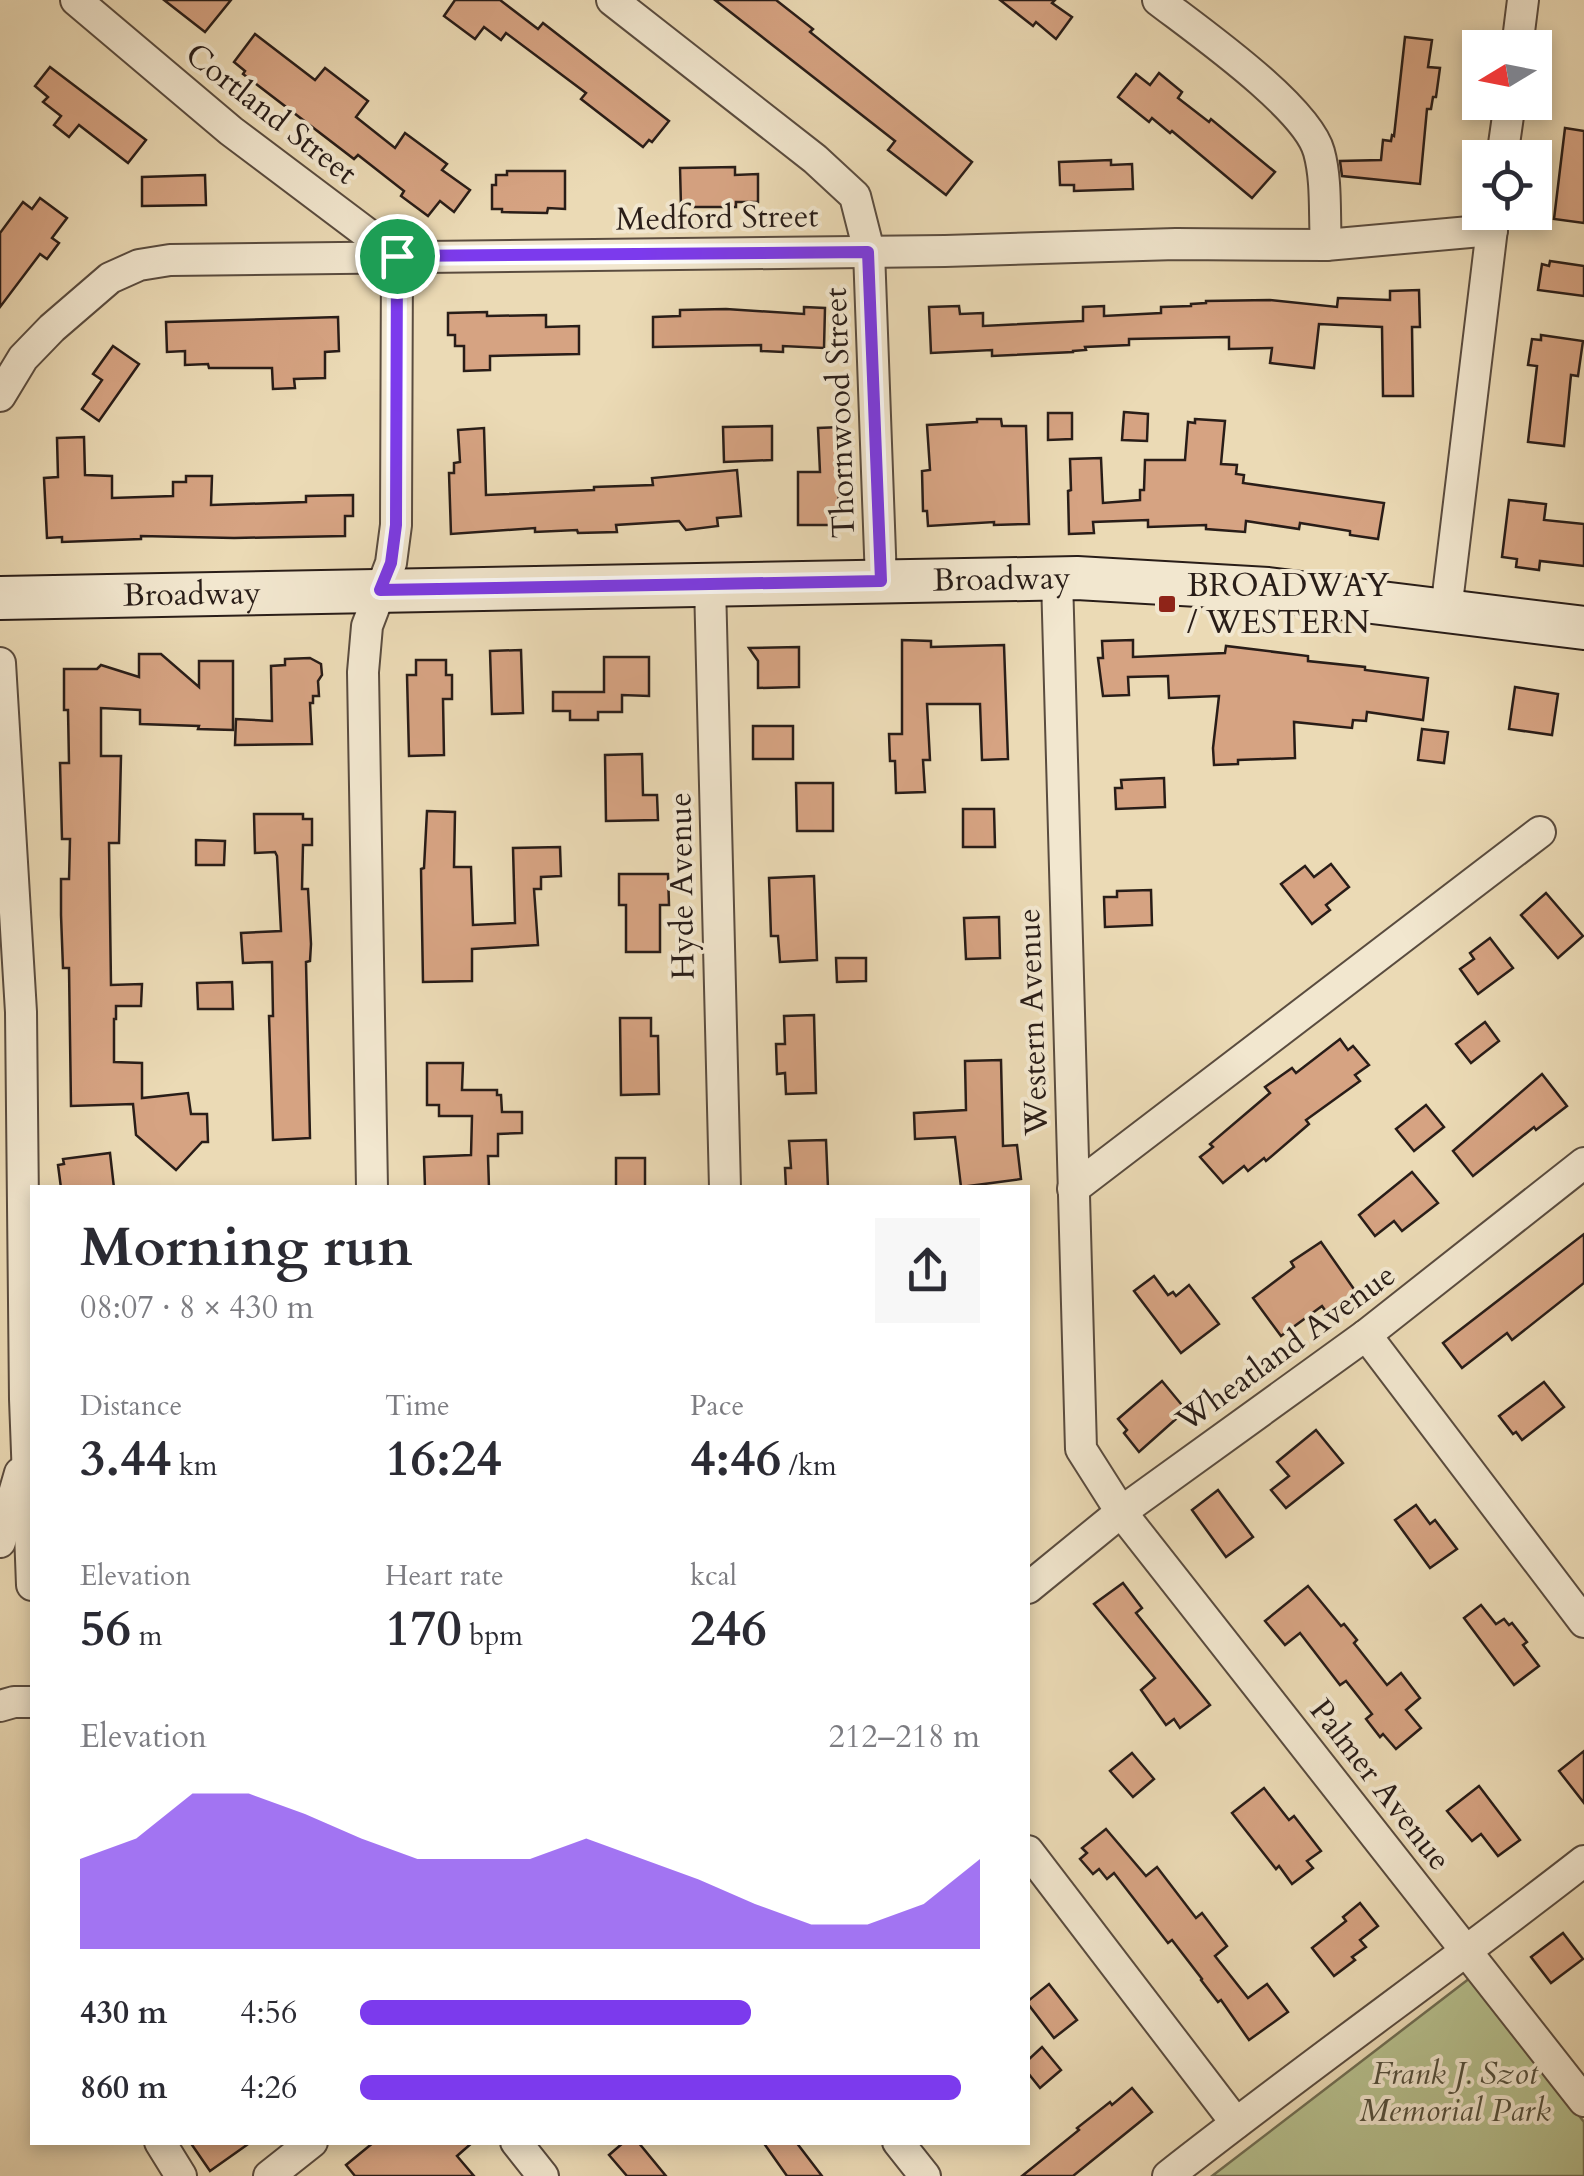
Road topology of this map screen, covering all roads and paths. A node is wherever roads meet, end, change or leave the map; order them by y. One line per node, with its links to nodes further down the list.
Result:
1 (76, 0): 10 (street, Cortland Street)
2 (612, 0): 9 (street, Thornwood Street)
3 (1158, 0): 8 (street)
4 (1523, 0): 5 (street)
5 (1520, 30)
6 (1462, 225): 8 (street, Medford Street)
7 (1492, 230): 17 (street)
8 (1326, 244): 9 (street, Medford Street)
9 (868, 252): 10 (street, Medford Street); 13 (street, Thornwood Street)
10 (397, 256): 11 (street, Medford Street); 15 (street)
11 (0, 396)
12 (1057, 578): 13 (main road, Broadway); 17 (main road, Broadway); 24 (street, Western Avenue)
13 (881, 581): 14 (main road, Broadway)
14 (710, 584): 15 (main road, Broadway); 23 (street, Hyde Avenue)
15 (380, 590): 16 (main road, Broadway); 22 (street)
16 (0, 598)
17 (1446, 611): 18 (main road, Broadway)
18 (1584, 628)
19 (0, 663): 26 (street)
20 (1540, 832): 24 (street)
21 (1584, 1163): 25 (street, Wheatland Avenue)
22 (372, 1185)
23 (725, 1185)
24 (1073, 1189): 27 (street, Western Avenue)
25 (1366, 1335): 27 (street, Wheatland Avenue); 31 (street)
26 (27, 1450): 28 (street); 29 (street)
27 (1121, 1512): 30 (street, Wheatland Avenue); 36 (street, Palmer Avenue)
28 (30, 1532)
29 (0, 1542)
30 (1030, 1586)
31 (1584, 1622)
32 (30, 1702): 33 (street)
33 (0, 1706)
34 (1030, 1853): 38 (street)
35 (1584, 1862): 36 (street)
36 (1467, 1952): 37 (street, Palmer Avenue); 38 (street)
37 (1584, 2102)
38 (1236, 2123): 47 (street)
39 (162, 2145): 43 (street)
40 (308, 2145): 44 (street)
41 (518, 2145): 45 (street)
42 (900, 2145): 46 (street)
43 (181, 2176)
44 (269, 2176)
45 (543, 2176)
46 (925, 2176)
47 (1168, 2176)

